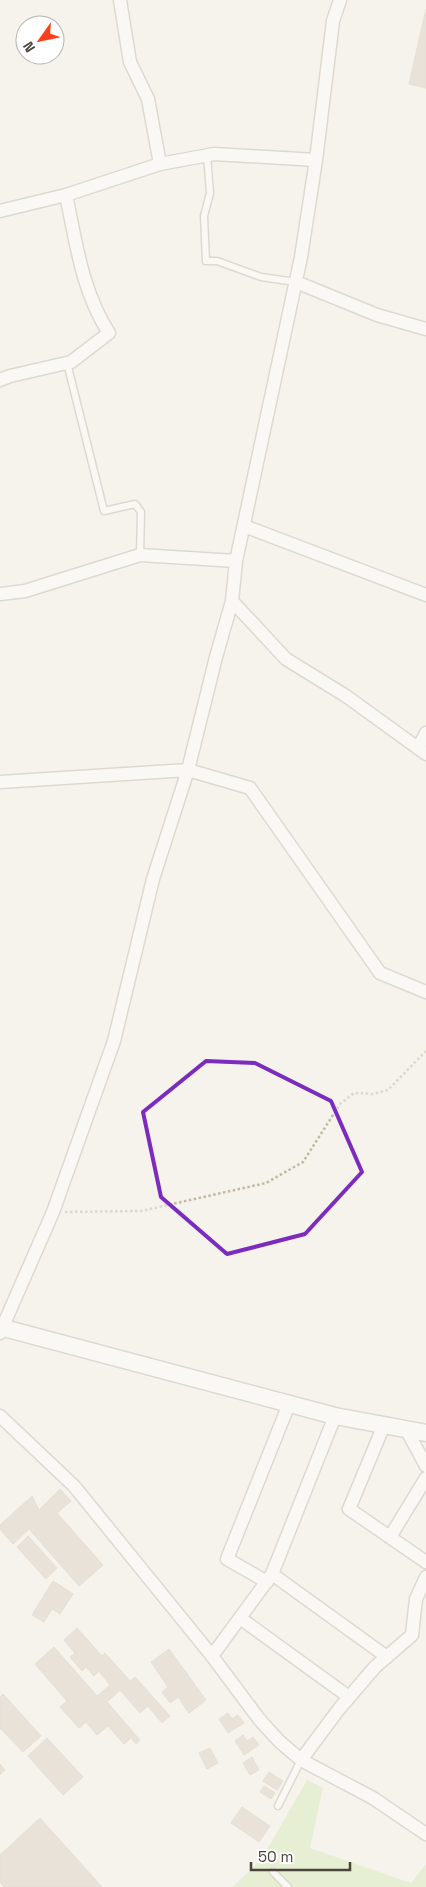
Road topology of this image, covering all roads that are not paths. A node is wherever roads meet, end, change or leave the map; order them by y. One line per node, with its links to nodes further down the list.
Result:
1 (120, 0): 5 (street)
2 (340, 0): 4 (street)
3 (207, 155): 4 (street); 5 (street); 8 (lane)
4 (316, 160): 8 (street)
5 (160, 164): 6 (street)
6 (66, 195): 7 (street); 10 (street)
7 (0, 210)
8 (296, 282): 9 (street); 12 (street)
9 (426, 329)
10 (67, 362): 11 (street); 13 (lane)
11 (0, 380)
12 (244, 526): 14 (street); 16 (street)
13 (140, 555): 14 (street); 15 (street)
14 (236, 561): 17 (street)
15 (0, 594)
16 (426, 596)
17 (232, 601): 19 (street); 20 (street)
18 (426, 733): 19 (street)
19 (422, 751)
20 (188, 770): 21 (street); 22 (street); 23 (street)
21 (0, 782)
22 (426, 992)
23 (1, 1329): 24 (street)
24 (289, 1404): 26 (street); 35 (street)
25 (0, 1416): 37 (street)
26 (335, 1416): 27 (street); 35 (street)
27 (384, 1425): 28 (street); 32 (street)
28 (406, 1429): 29 (street); 30 (street)
29 (426, 1432)
30 (426, 1466)
31 (426, 1478): 32 (street)
32 (390, 1537): 33 (street)
33 (426, 1562)
34 (426, 1577): 38 (street)
35 (270, 1578): 36 (street); 38 (street)
36 (240, 1618): 37 (street); 39 (street)
37 (212, 1656): 40 (street)
38 (387, 1657): 39 (street)
39 (349, 1697): 40 (street)
40 (301, 1760): 41 (lane); 42 (street)
41 (278, 1806)
42 (426, 1834)
43 (273, 1872): 44 (lane)
44 (288, 1887)

